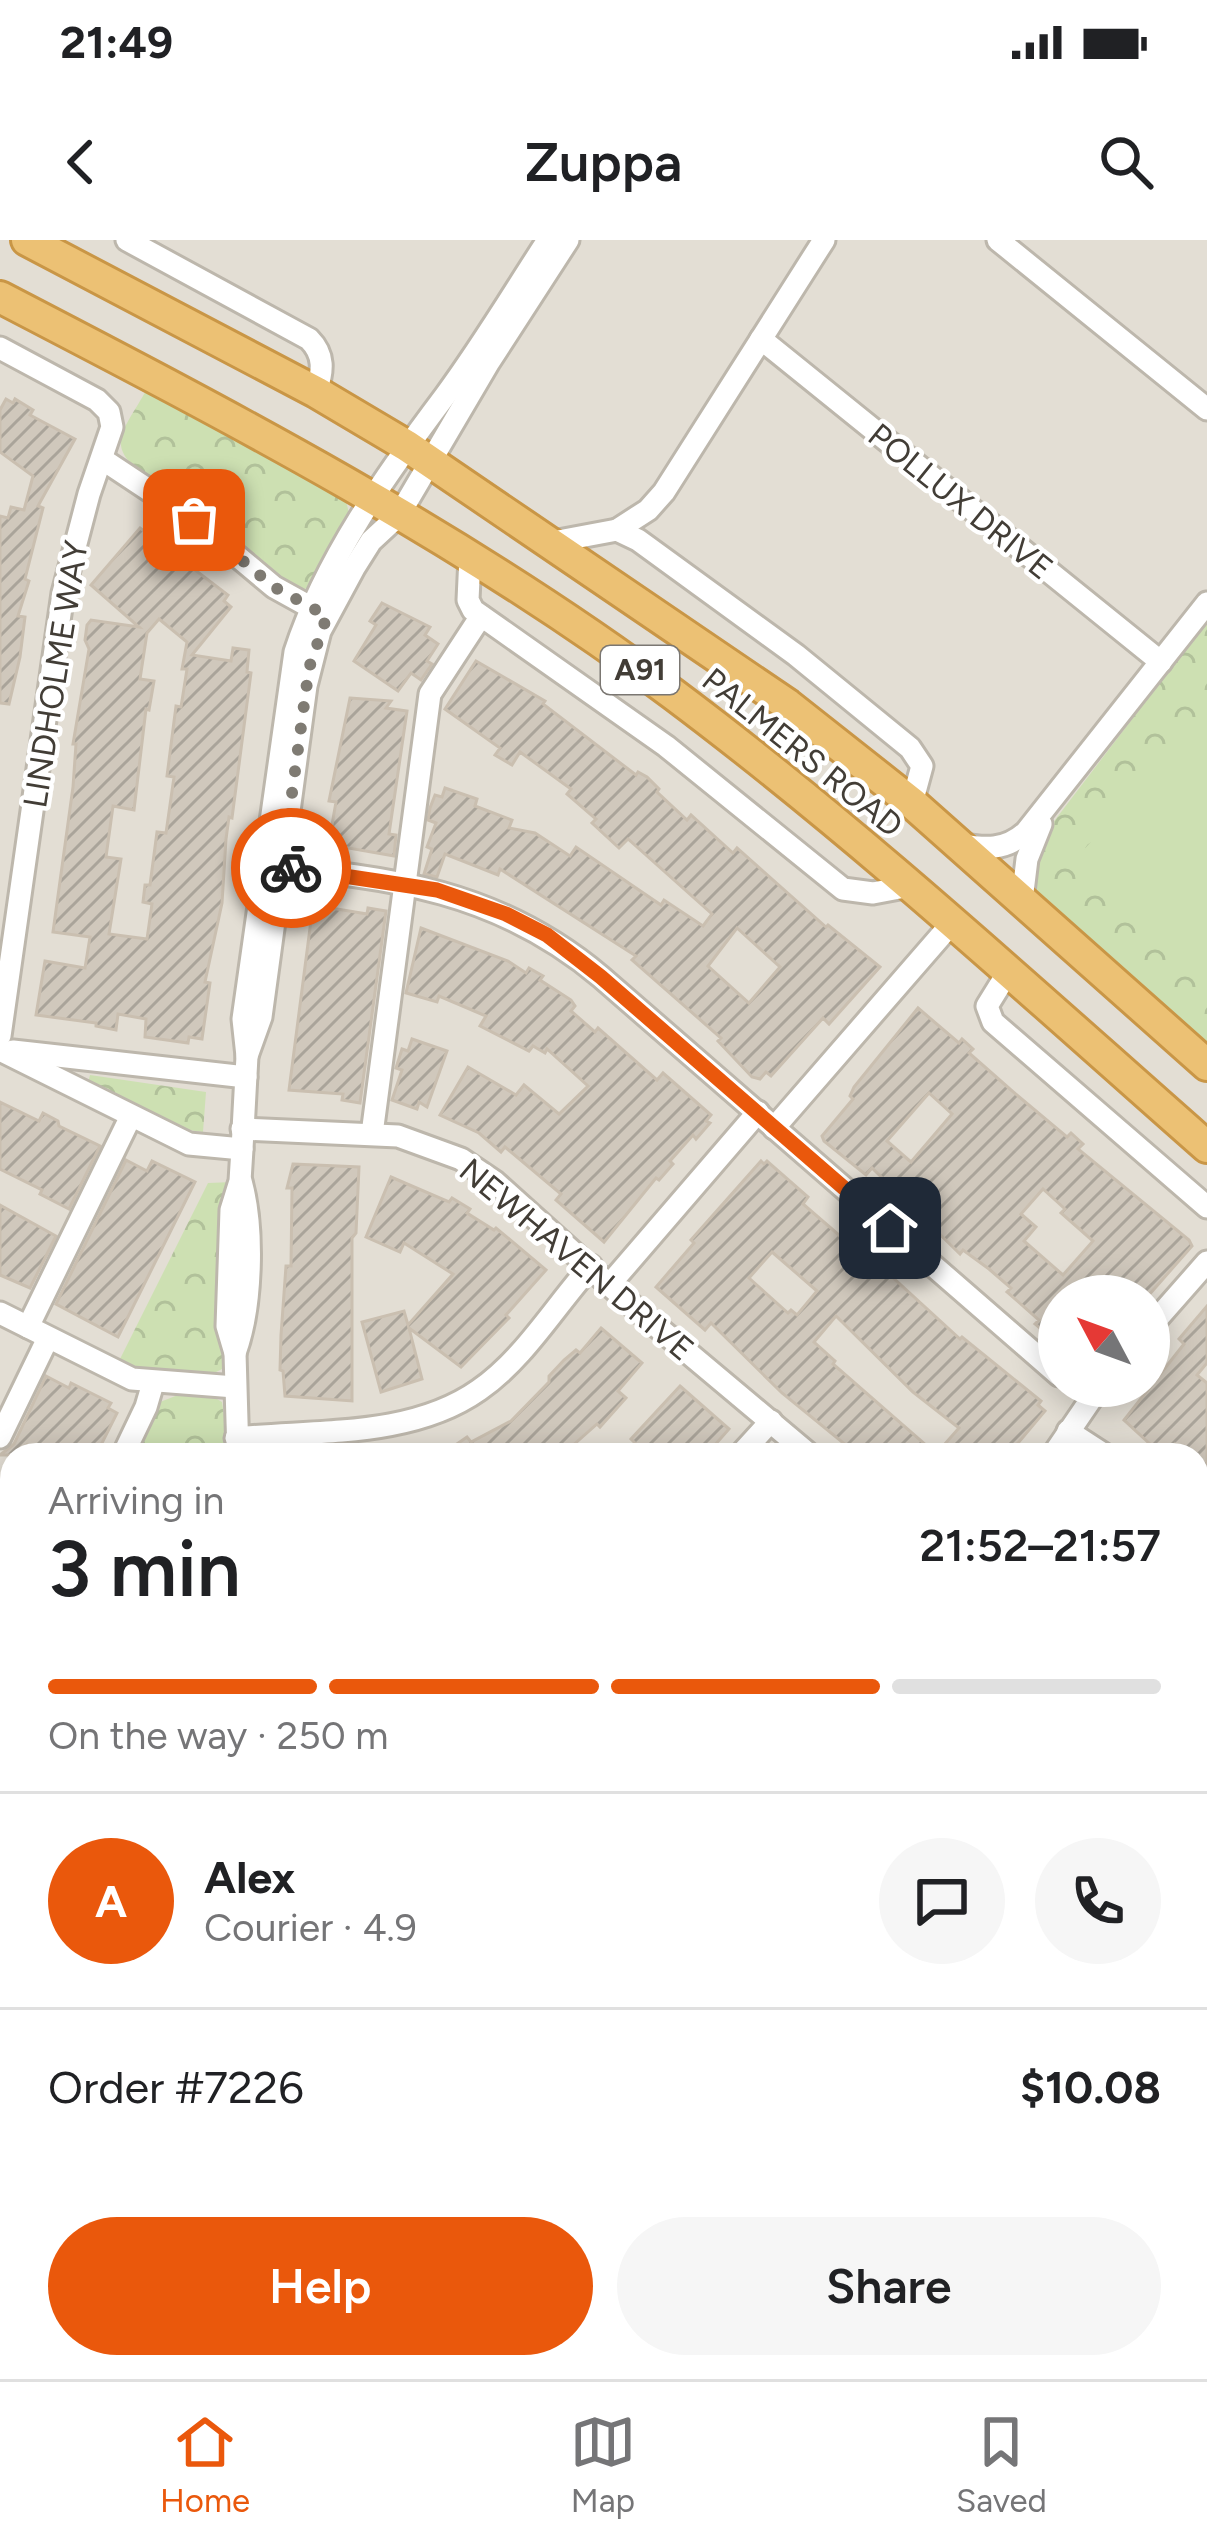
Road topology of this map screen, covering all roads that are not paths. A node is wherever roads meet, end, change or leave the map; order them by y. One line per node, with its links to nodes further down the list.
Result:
1 (27, 240): 11 (highway, PALMERS ROAD / A91)
2 (127, 240): 11 (street)
3 (548, 240): 10 (street)
4 (568, 240): 10 (street)
5 (824, 240): 8 (street)
6 (998, 240): 12 (street)
7 (0, 297): 16 (highway, PALMERS ROAD / A91)
8 (761, 339): 15 (street); 24 (street, POLLUX DRIVE)
9 (0, 348): 14 (street, LINDHOLME WAY)
10 (482, 357): 13 (street)
11 (316, 392): 13 (highway, PALMERS ROAD / A91)
12 (1207, 409)
13 (420, 454): 16 (street); 18 (highway, PALMERS ROAD / A91)
14 (102, 459): 22 (street); 34 (street, LINDHOLME WAY)
15 (664, 492): 17 (street); 19 (street)
16 (387, 507): 20 (highway, PALMERS ROAD / A91); 22 (street)
17 (617, 530): 18 (street); 19 (street, PALMERS ROAD)
18 (553, 542): 26 (highway, PALMERS ROAD / A91)
19 (657, 553): 26 (street, PALMERS ROAD)
20 (470, 557): 23 (street); 30 (highway, PALMERS ROAD / A91)
21 (1207, 603): 24 (street)
22 (319, 612): 28 (street)
23 (481, 616): 29 (street); 30 (street, PALMERS ROAD)
24 (1161, 662): 25 (street)
25 (1053, 802): 27 (street); 31 (street)
26 (912, 803): 27 (highway, PALMERS ROAD / A91)
27 (958, 844): 31 (highway, PALMERS ROAD / A91)
28 (273, 867): 29 (street); 38 (street)
29 (404, 883): 41 (street); 42 (street)
30 (910, 886): 32 (highway, PALMERS ROAD / A91)
31 (1022, 901): 37 (highway, PALMERS ROAD / A91)
32 (952, 923): 33 (highway, PALMERS ROAD / A91); 41 (street)
33 (1009, 972): 44 (highway, PALMERS ROAD / A91); 45 (street)
34 (0, 1036)
35 (0, 1050): 36 (street); 39 (street, NEWHAVEN DRIVE)
36 (75, 1058): 38 (street); 39 (street)
37 (1207, 1065)
38 (246, 1066): 43 (street)
39 (68, 1085): 40 (street, NEWHAVEN DRIVE)
40 (131, 1116): 43 (street, NEWHAVEN DRIVE); 51 (street)
41 (766, 1120): 48 (street); 52 (street)
42 (372, 1134): 43 (street, NEWHAVEN DRIVE); 47 (street, NEWHAVEN DRIVE)
43 (242, 1139): 54 (street)
44 (1207, 1147)
45 (1207, 1207)
46 (1207, 1262): 49 (street)
47 (591, 1266): 48 (street, NEWHAVEN DRIVE); 61 (street)
48 (610, 1284): 56 (street, NEWHAVEN DRIVE)
49 (1170, 1304)
50 (0, 1313): 51 (street)
51 (38, 1333): 53 (street); 58 (street)
52 (1038, 1357)
53 (153, 1383): 54 (street); 59 (street)
54 (235, 1387): 60 (street)
55 (1086, 1407): 57 (street)
56 (771, 1421): 62 (street); 63 (street, NEWHAVEN DRIVE)
57 (1068, 1432): 64 (street); 65 (street)
58 (0, 1438)
59 (129, 1443)
60 (237, 1443)
61 (260, 1443)
62 (751, 1443)
63 (796, 1443)
64 (1061, 1443)
65 (1086, 1443)

